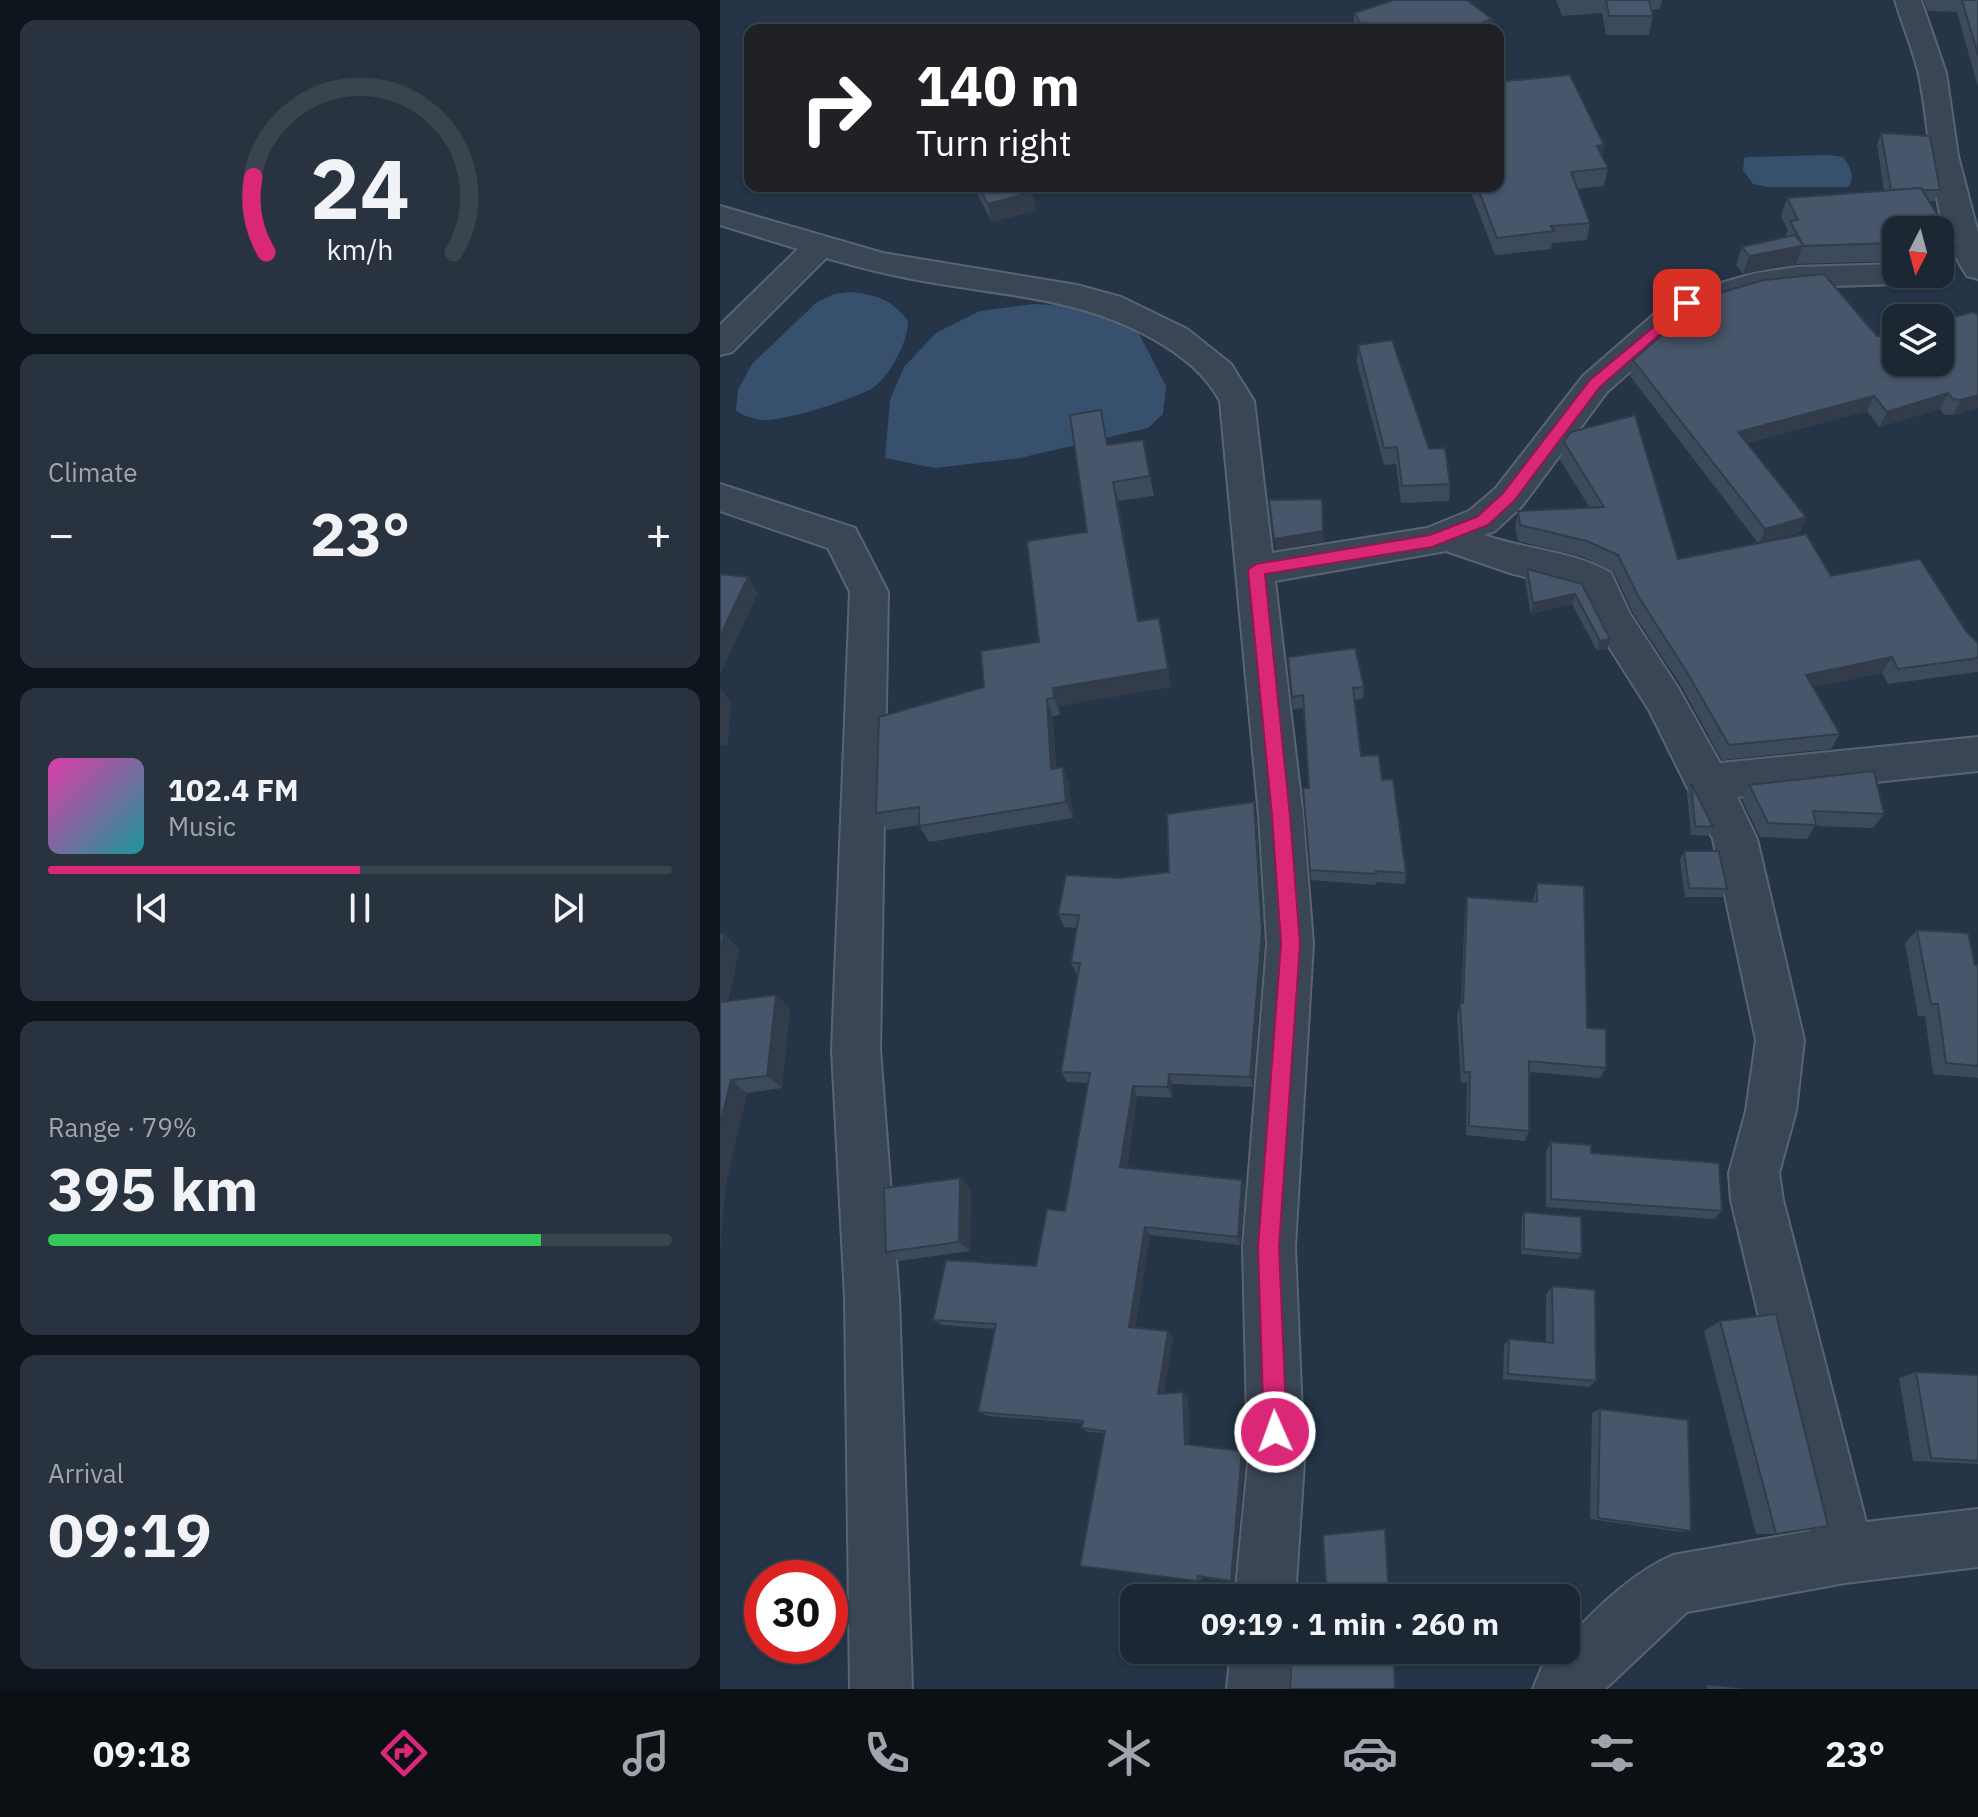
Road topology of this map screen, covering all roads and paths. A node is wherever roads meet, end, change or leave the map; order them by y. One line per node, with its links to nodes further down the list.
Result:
1 (1908, 0): 4 (street)
2 (720, 215): 3 (street)
3 (819, 247): 7 (street); 10 (street)
4 (1978, 269): 5 (street)
5 (1954, 271)
6 (1882, 275): 9 (street)
7 (720, 344)
8 (720, 497): 17 (street)
9 (1446, 536): 10 (street); 12 (street)
10 (1256, 570): 15 (street)
11 (1978, 754): 12 (street)
12 (1708, 782): 14 (street)
13 (1978, 1538): 14 (street)
14 (1845, 1554): 19 (street)
15 (1266, 1584)
16 (1260, 1664): 18 (street)
17 (881, 1689)
18 (1258, 1689)
19 (1564, 1689)

